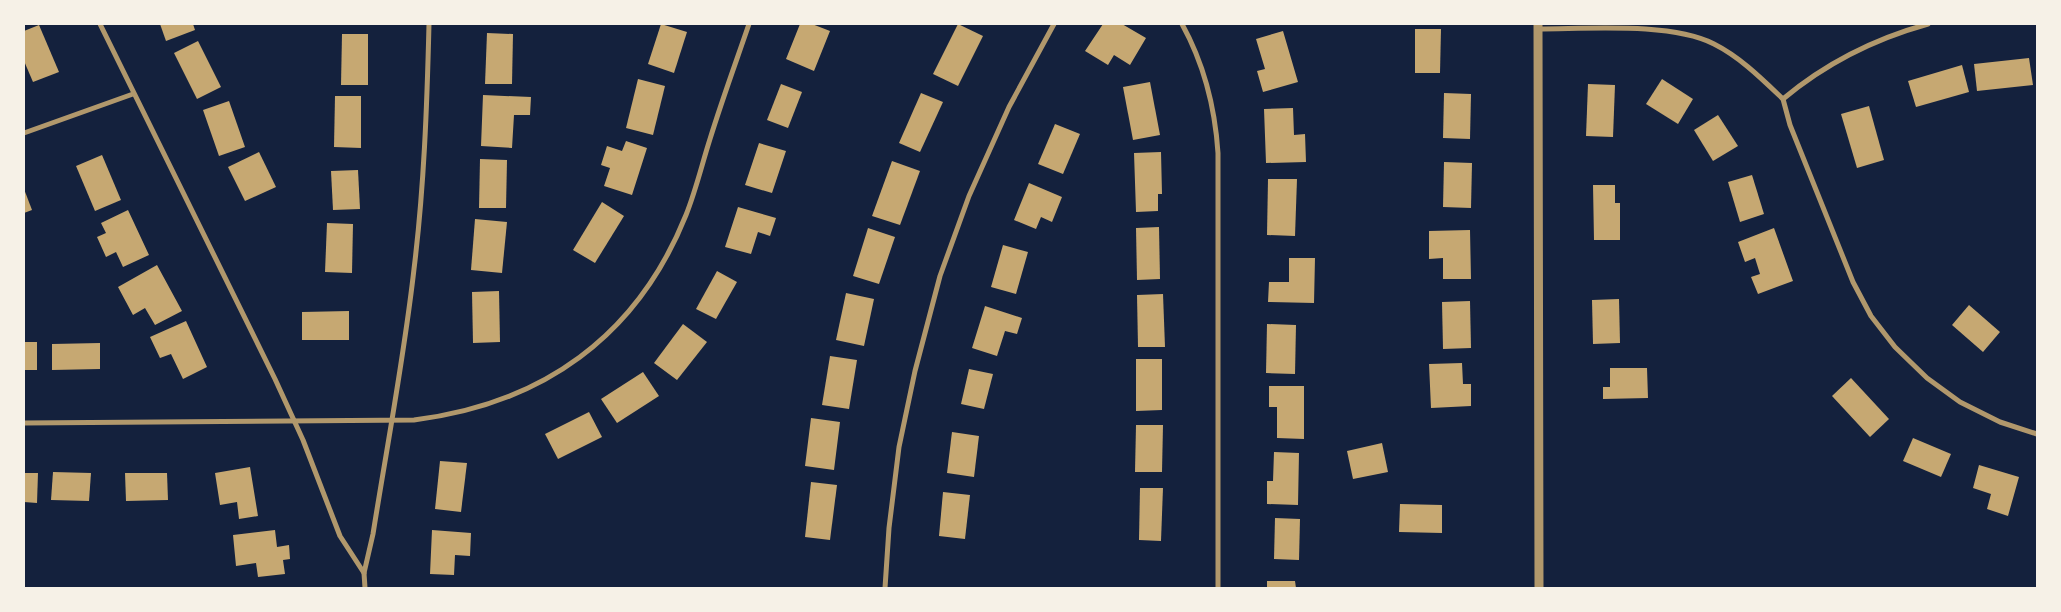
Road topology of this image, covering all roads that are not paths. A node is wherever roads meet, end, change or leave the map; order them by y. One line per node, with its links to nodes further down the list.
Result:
1 (100, 24): 8 (street)
2 (429, 24): 11 (street)
3 (749, 24): 11 (street)
4 (1054, 24): 17 (street)
5 (1182, 24): 18 (street)
6 (1928, 24): 9 (street)
7 (1538, 26): 9 (street); 19 (street)
8 (133, 94): 10 (street); 12 (street)
9 (1783, 99): 14 (street)
10 (24, 133)
11 (390, 421): 12 (street); 15 (street)
12 (294, 422): 13 (street); 15 (street)
13 (24, 423)
14 (2037, 434)
15 (364, 573): 16 (street)
16 (365, 588)
17 (885, 588)
18 (1218, 588)
19 (1539, 588)

